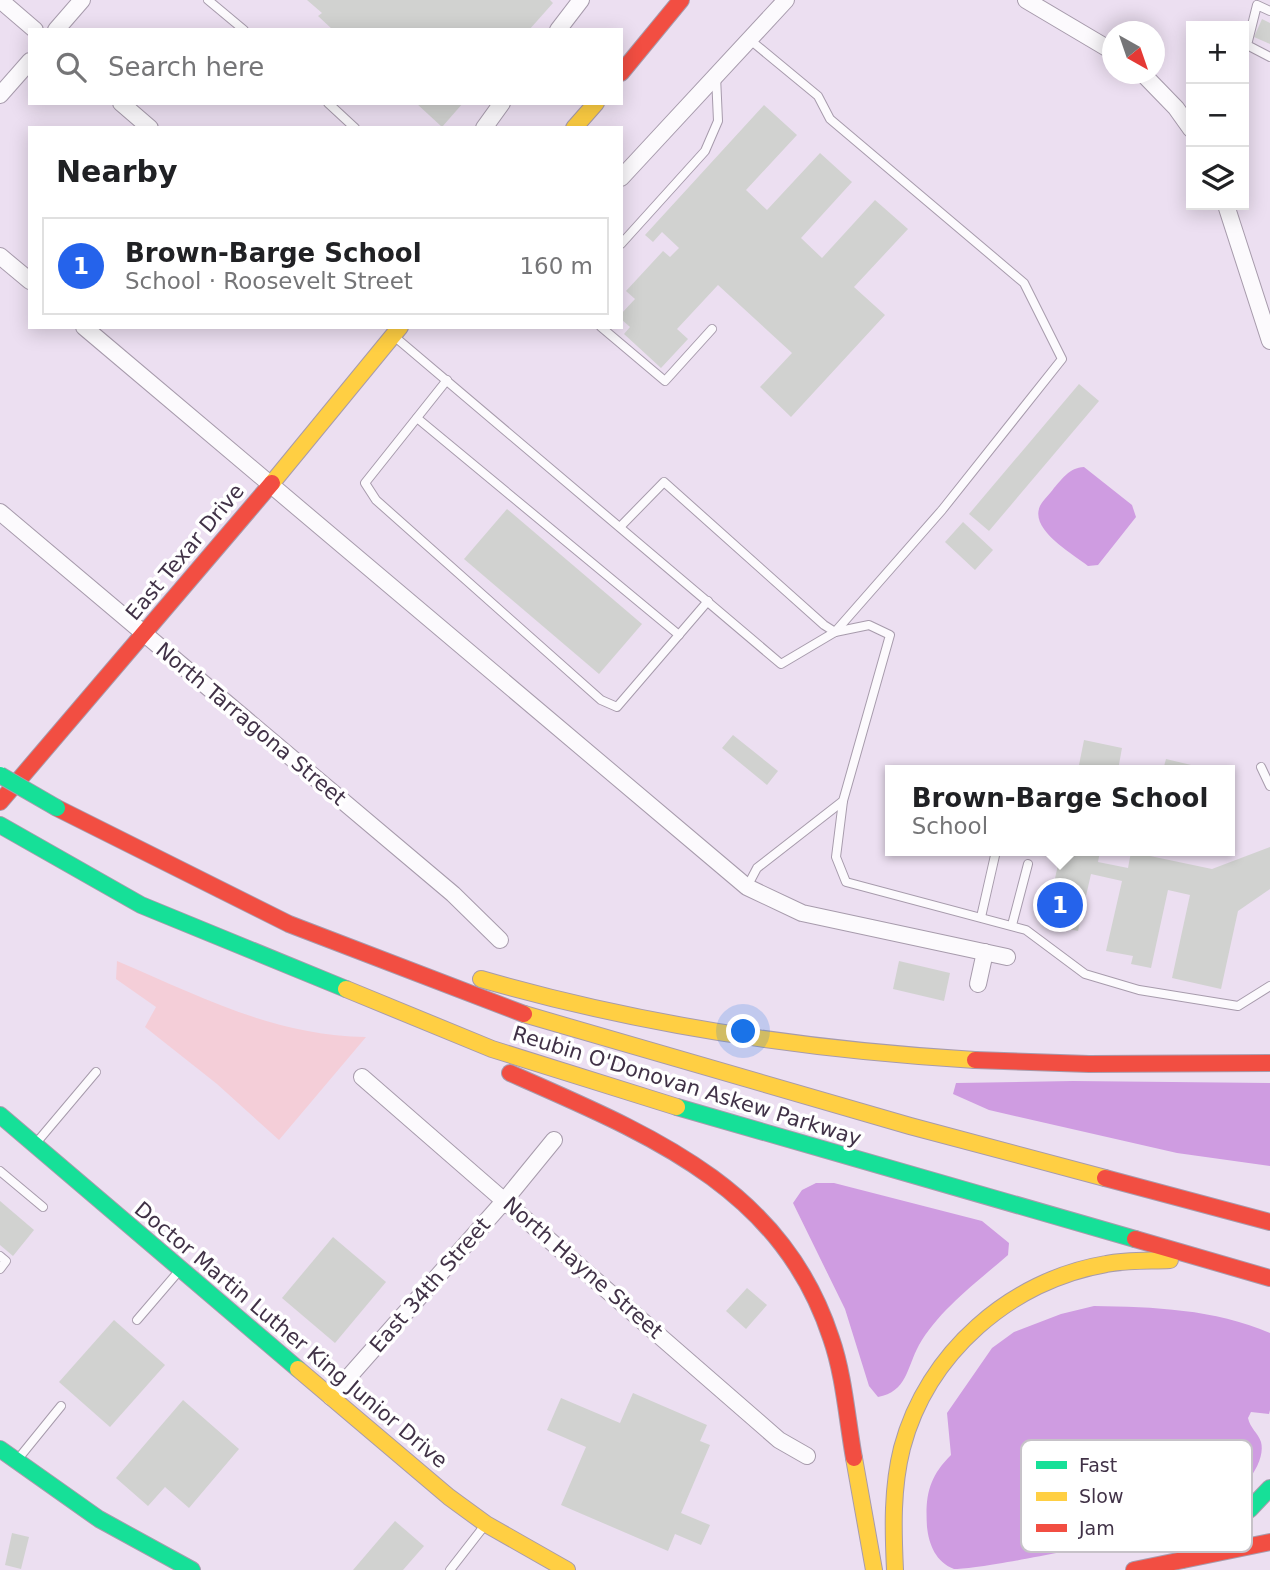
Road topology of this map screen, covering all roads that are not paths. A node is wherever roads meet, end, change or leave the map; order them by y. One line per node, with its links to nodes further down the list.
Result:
1 (0, 0): 9 (street)
2 (82, 0): 10 (street)
3 (208, 0): 11 (lane)
4 (581, 0): 12 (street)
5 (681, 0): 17 (main road)
6 (786, 0): 13 (street)
7 (1026, 0): 14 (street)
8 (1270, 11): 15 (lane)
9 (33, 28)
10 (58, 28)
11 (242, 28)
12 (560, 28)
13 (750, 39): 18 (street); 46 (lane)
14 (1102, 45)
15 (1270, 57)
16 (28, 63): 20 (street)
17 (623, 71)
18 (716, 75): 30 (street); 32 (lane)
19 (1153, 84): 25 (street)
20 (0, 95)
21 (123, 105): 26 (street)
22 (330, 105): 27 (lane)
23 (501, 105): 28 (street)
24 (594, 105): 29 (main road)
25 (1186, 122)
26 (148, 126)
27 (353, 126)
28 (485, 126)
29 (576, 126)
30 (623, 176)
31 (1228, 210): 39 (street)
32 (623, 242)
33 (0, 257): 34 (street)
34 (28, 279)
35 (86, 329): 42 (street)
36 (603, 329): 37 (lane)
37 (712, 329)
38 (392, 330): 40 (lane); 42 (main road, East Texar Drive)
39 (1270, 341)
40 (447, 380): 41 (lane); 44 (lane)
41 (417, 418): 48 (lane); 48 (lane)
42 (271, 484): 47 (main road, East Texar Drive); 58 (street)
43 (0, 512): 47 (street, North Tarragona Street)
44 (621, 527): 45 (lane); 46 (lane)
45 (708, 601): 46 (lane); 48 (lane)
46 (835, 632): 52 (lane)
47 (143, 634): 53 (main road, East Texar Drive); 61 (street, North Tarragona Street)
48 (679, 635)
49 (1261, 767): 51 (lane)
50 (0, 775): 57 (main road, Reubin O'Donovan Askew Parkway, bridge)
51 (1270, 786)
52 (843, 801): 58 (lane); 59 (lane)
53 (0, 802)
54 (0, 825): 66 (main road, Reubin O'Donovan Askew Parkway)
55 (995, 856): 59 (lane)
56 (1028, 864): 60 (lane)
57 (194, 877): 67 (main road); 76 (main road, Reubin O'Donovan Askew Parkway)
58 (747, 887): 62 (street)
59 (981, 917): 60 (lane)
60 (1012, 925): 65 (lane)
61 (500, 940)
62 (985, 952): 63 (street); 64 (street)
63 (1007, 957)
64 (978, 984)
65 (1270, 986)
66 (449, 1032): 80 (main road, Reubin O'Donovan Askew Parkway); 92 (main road)
67 (1270, 1063)
68 (96, 1072): 72 (lane)
69 (362, 1077): 74 (street, North Hayne Street)
70 (1, 1117): 72 (main road, Doctor Martin Luther King Junior Drive)
71 (554, 1140): 74 (street, East 34th Street)
72 (35, 1144): 78 (main road, Doctor Martin Luther King Junior Drive)
73 (0, 1171): 75 (lane)
74 (505, 1200): 83 (street, East 34th Street); 86 (street, North Hayne Street)
75 (43, 1207)
76 (1270, 1222)
77 (0, 1256): 79 (lane)
78 (181, 1268): 82 (lane); 83 (main road, Doctor Martin Luther King Junior Drive)
79 (0, 1269)
80 (1240, 1270): 81 (main road, Reubin O'Donovan Askew Parkway); 89 (main road)
81 (1270, 1278)
82 (137, 1320)
83 (331, 1397): 91 (main road, Doctor Martin Luther King Junior Drive)
84 (61, 1406): 87 (lane)
85 (0, 1449): 87 (main road)
86 (807, 1456)
87 (16, 1461): 99 (main road)
88 (1270, 1488): 90 (main road)
89 (893, 1500): 98 (main road); 105 (main road)
90 (1252, 1507)
91 (486, 1524): 100 (lane); 101 (main road); 102 (main road, Doctor Martin Luther King Junior Drive)
92 (868, 1536): 103 (main road); 104 (main road)
93 (1270, 1542): 94 (main road)
94 (1252, 1546)
95 (1189, 1552): 97 (main road)
96 (1221, 1552): 97 (main road)
97 (1182, 1560): 106 (main road)
98 (914, 1568)
99 (192, 1570)
100 (450, 1570)
101 (531, 1570)
102 (567, 1570)
103 (863, 1570)
104 (874, 1570)
105 (895, 1570)
106 (1134, 1570)

